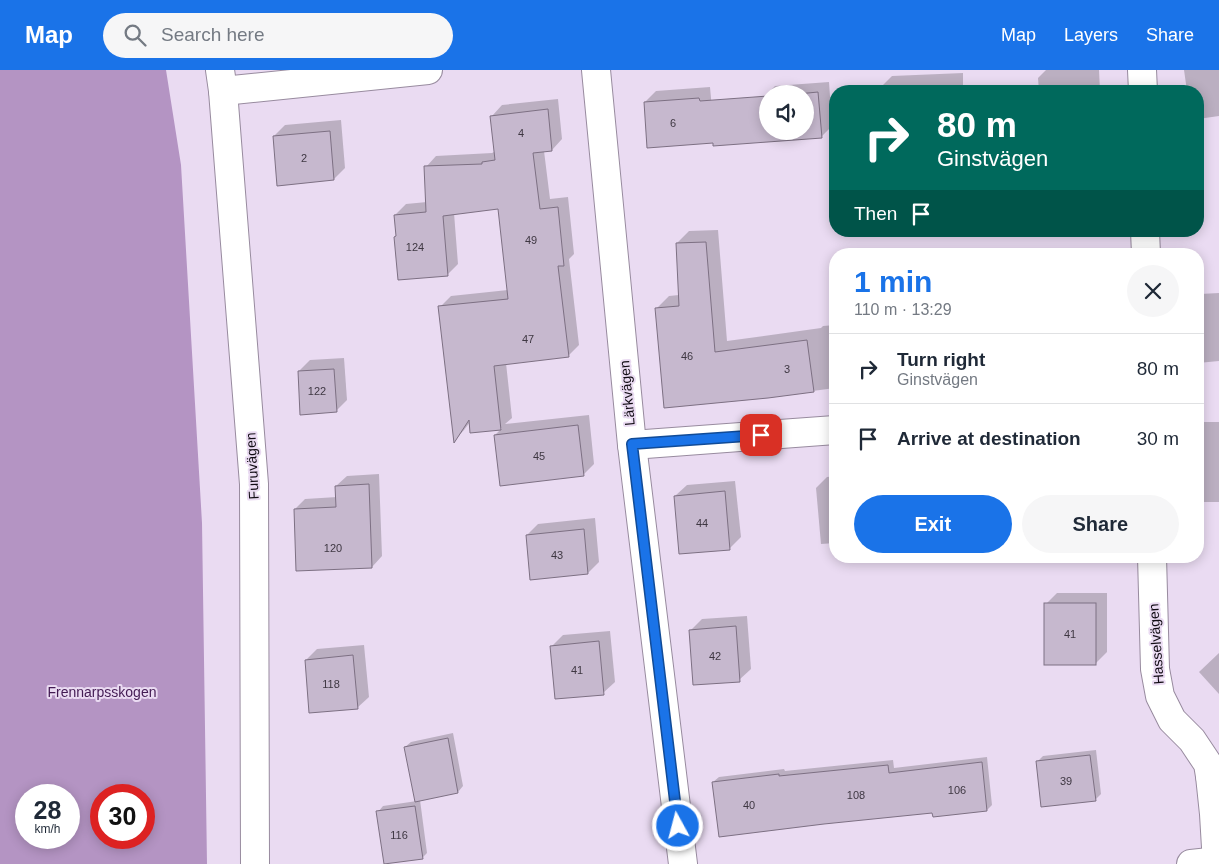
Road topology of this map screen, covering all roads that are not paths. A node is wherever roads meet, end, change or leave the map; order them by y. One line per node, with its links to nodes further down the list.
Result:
1 (428, 70): 4 (street)
2 (596, 70): 7 (street, Lärkvägen)
3 (1142, 70): 5 (street)
4 (222, 81): 11 (street, Furuvägen)
5 (1142, 85)
6 (829, 430): 7 (street)
7 (632, 444): 12 (street, Lärkvägen)
8 (1152, 563): 9 (street, Hasselvägen)
9 (1215, 775): 10 (street, Hasselvägen)
10 (1211, 863)
11 (255, 864)
12 (683, 864)

